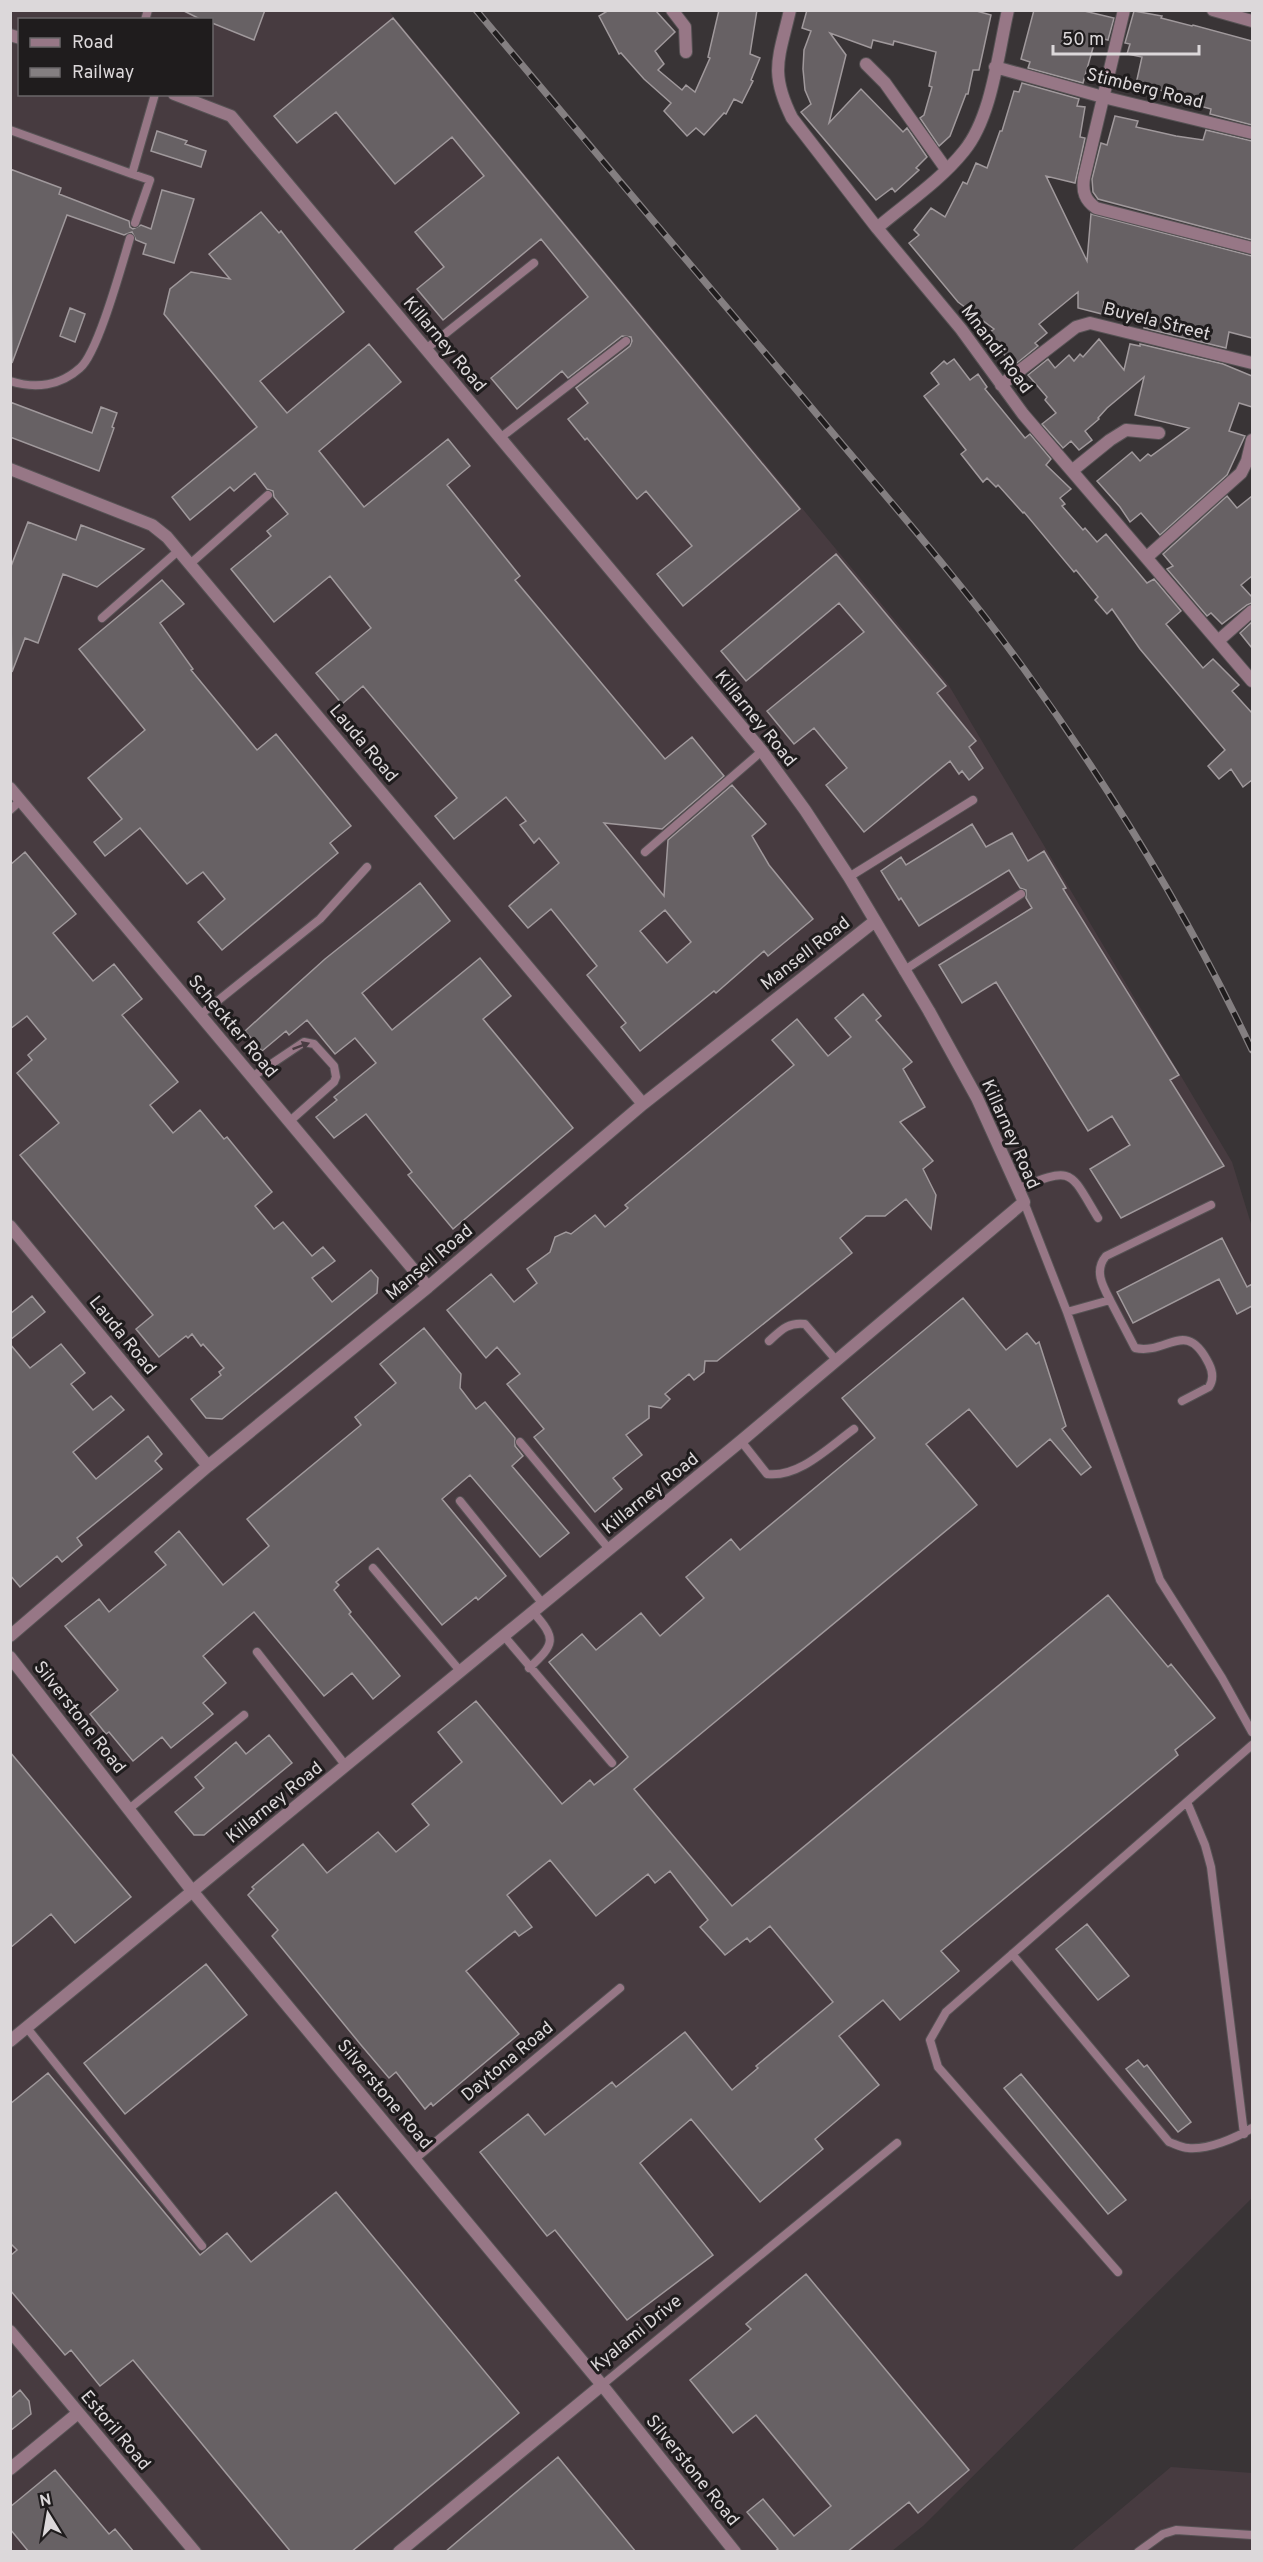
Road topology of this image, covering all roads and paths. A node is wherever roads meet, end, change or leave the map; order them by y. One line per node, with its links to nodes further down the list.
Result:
1 (672, 10): 7 (street)
2 (790, 10): 18 (street, Mnandi Road)
3 (1008, 10): 9 (street)
4 (1124, 10): 12 (street)
5 (1213, 10): 6 (street)
6 (1252, 21)
7 (686, 52)
8 (866, 64): 15 (street)
9 (995, 67): 12 (street, Stimberg Road); 15 (street)
10 (154, 96): 16 (lane)
11 (179, 96): 23 (street, Killarney Road)
12 (1103, 97): 14 (street, Stimberg Road); 20 (street)
13 (10, 130): 16 (lane)
14 (1252, 133)
15 (946, 169): 18 (street)
16 (132, 174): 17 (lane)
17 (135, 223)
18 (877, 228): 26 (street, Mnandi Road)
19 (130, 238): 25 (lane)
20 (1252, 248)
21 (534, 263): 23 (lane)
22 (626, 341): 28 (lane)
23 (426, 349): 28 (street, Killarney Road)
24 (1252, 363): 26 (street, Buyela Street)
25 (10, 381)
26 (1001, 385): 31 (street, Mnandi Road)
27 (1159, 433): 31 (street)
28 (500, 438): 40 (street, Killarney Road)
29 (1252, 440): 34 (street)
30 (10, 469): 33 (street, Lauda Road)
31 (1073, 470): 34 (street, Mnandi Road)
32 (268, 495): 35 (lane)
33 (178, 551): 35 (street, Lauda Road); 37 (lane)
34 (1147, 557): 38 (street, Mnandi Road)
35 (190, 564): 53 (street, Lauda Road)
36 (1252, 612): 38 (street)
37 (102, 618)
38 (1218, 641): 39 (street, Mnandi Road)
39 (1252, 681)
40 (762, 751): 45 (lane); 47 (street, Killarney Road)
41 (10, 788): 42 (street, Scheckter Road)
42 (21, 800): 44 (lane); 51 (street, Scheckter Road)
43 (973, 800): 47 (lane)
44 (10, 810)
45 (645, 852)
46 (367, 867): 51 (lane)
47 (849, 877): 49 (street, Killarney Road)
48 (1021, 894): 50 (lane)
49 (875, 921): 50 (street, Killarney Road); 53 (street, Mansell Road)
50 (903, 970): 55 (street, Killarney Road)
51 (200, 1015): 52 (street, Scheckter Road)
52 (252, 1077): 54 (street, Scheckter Road); 54 (lane, one-way to 54)
53 (643, 1104): 60 (street, Mansell Road)
54 (290, 1121): 60 (street, Scheckter Road)
55 (1019, 1188): 56 (street, Killarney Road); 58 (lane)
56 (1024, 1202): 62 (lane); 64 (street, Killarney Road)
57 (1211, 1204): 61 (lane)
58 (1098, 1218)
59 (10, 1226): 69 (street, Lauda Road)
60 (428, 1287): 69 (street, Mansell Road)
61 (1110, 1300): 62 (lane); 65 (lane)
62 (1067, 1312): 82 (lane)
63 (768, 1341): 64 (lane)
64 (836, 1360): 67 (street, Killarney Road)
65 (1182, 1401)
66 (854, 1429): 67 (lane)
67 (741, 1441): 71 (street, Killarney Road)
68 (520, 1442): 71 (lane)
69 (208, 1466): 75 (street, Mansell Road)
70 (459, 1501): 73 (lane)
71 (609, 1549): 73 (street, Killarney Road)
72 (373, 1568): 80 (lane)
73 (543, 1604): 74 (street, Killarney Road)
74 (533, 1612): 76 (street, Killarney Road); 79 (lane)
75 (10, 1636)
76 (504, 1636): 79 (lane); 80 (street, Killarney Road)
77 (257, 1652): 85 (lane)
78 (10, 1657): 87 (street, Silverstone Road)
79 (529, 1668): 84 (lane)
80 (461, 1672): 85 (street, Killarney Road)
81 (244, 1714): 87 (lane)
82 (1252, 1732)
83 (1252, 1745): 86 (lane)
84 (612, 1763)
85 (346, 1766): 88 (street, Killarney Road)
86 (1187, 1802): 89 (lane); 94 (lane)
87 (129, 1809): 88 (street, Silverstone Road)
88 (193, 1892): 91 (street, Killarney Road); 96 (street, Silverstone Road)
89 (1012, 1954): 94 (lane); 98 (lane)
90 (620, 1988): 96 (lane, Daytona Road)
91 (27, 2028): 92 (street, Killarney Road); 97 (lane)
92 (10, 2041)
93 (1252, 2128): 94 (lane)
94 (1244, 2133)
95 (897, 2143): 100 (lane, Kyalami Drive)
96 (415, 2159): 100 (street, Silverstone Road)
97 (202, 2246)
98 (1118, 2272)
99 (10, 2331): 101 (street, Estoril Road)
100 (602, 2385): 105 (street, Kyalami Drive); 106 (street, Silverstone Road)
101 (78, 2413): 102 (street); 104 (street, Estoril Road)
102 (10, 2469)
103 (1252, 2535): 107 (lane)
104 (195, 2552)
105 (399, 2552)
106 (735, 2552)
107 (1138, 2552)

